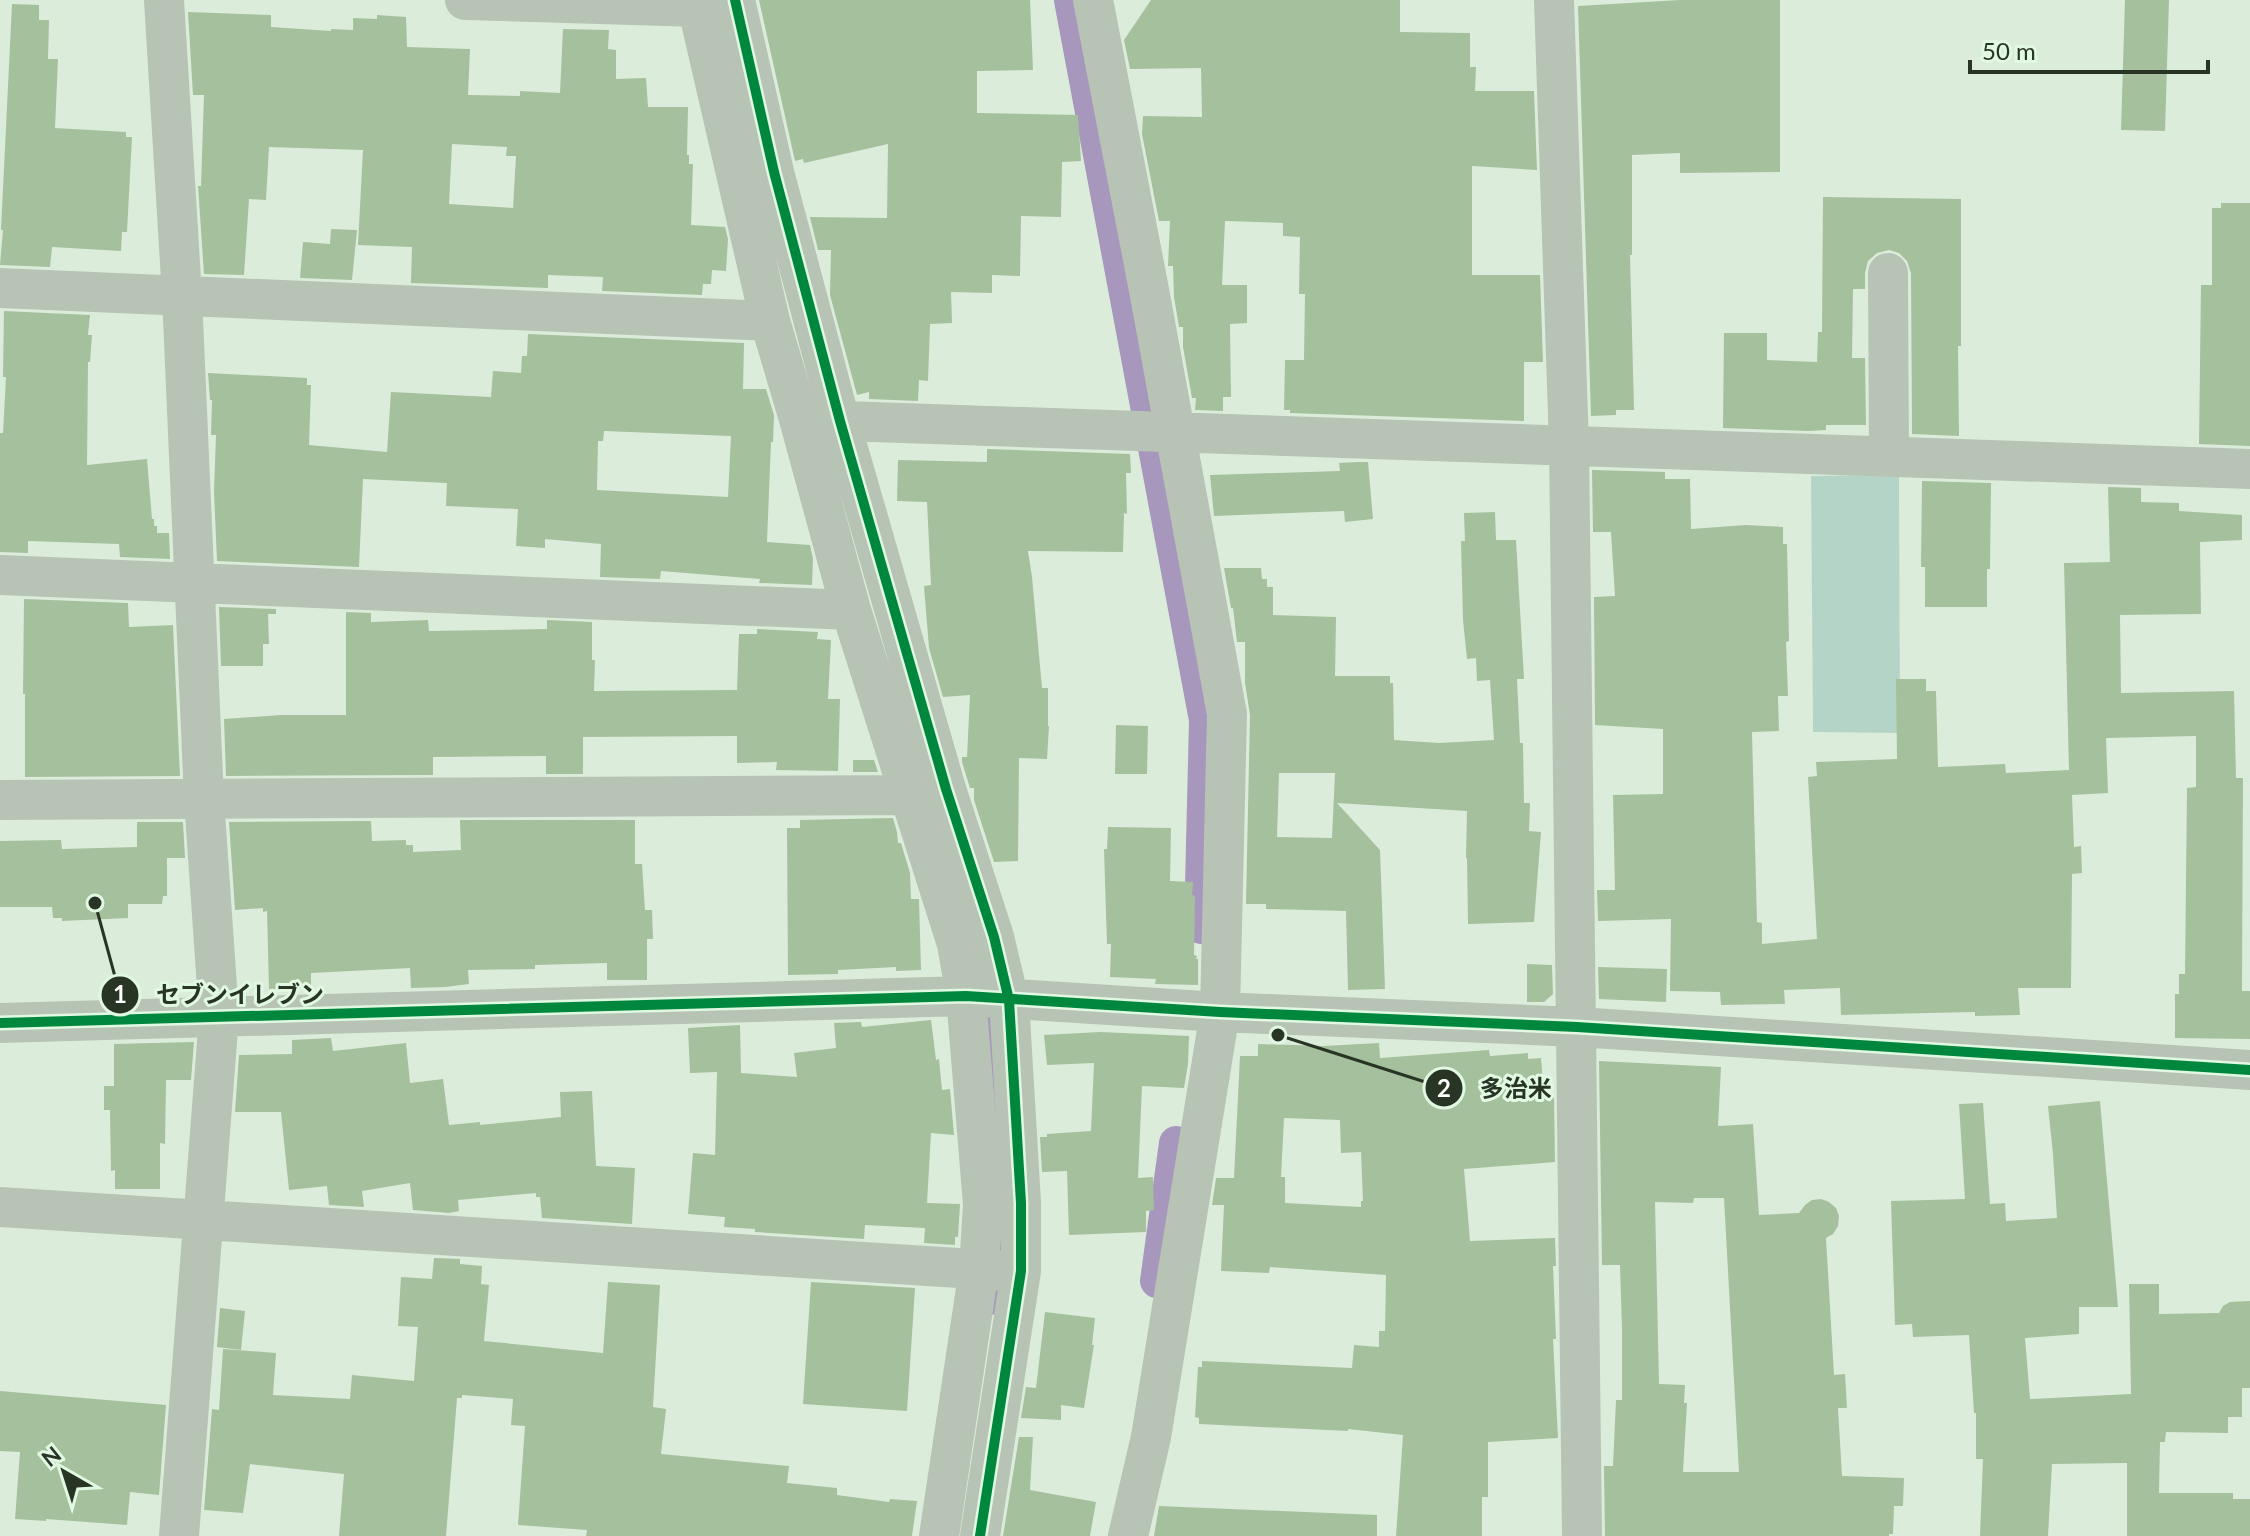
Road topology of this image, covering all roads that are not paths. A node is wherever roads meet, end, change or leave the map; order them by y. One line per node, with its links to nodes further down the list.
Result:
1 (164, 0): 8 (street)
2 (465, 0): 5 (street)
3 (1093, 0): 11 (street)
4 (1554, 0): 12 (street)
5 (710, 2): 9 (street); 10 (street)
6 (1888, 273): 13 (street)
7 (0, 288): 8 (street)
8 (182, 296): 9 (street); 16 (street)
9 (770, 321): 10 (street)
10 (820, 420): 11 (street); 17 (street); 21 (street)
11 (1174, 433): 12 (street); 22 (street)
12 (1569, 445): 13 (street); 25 (street)
13 (1889, 457): 14 (street)
14 (2250, 469)
15 (0, 575): 16 (street)
16 (193, 584): 17 (street); 19 (street)
17 (851, 610): 18 (street)
18 (909, 795): 19 (street); 21 (street)
19 (204, 799): 20 (street); 23 (street)
20 (0, 800)
21 (988, 998): 22 (street); 23 (street); 29 (street)
22 (1220, 1012): 25 (street); 33 (street)
23 (219, 1016): 24 (street); 28 (street)
24 (0, 1023)
25 (1577, 1027): 26 (street); 34 (street)
26 (2250, 1070)
27 (0, 1207): 28 (street)
28 (205, 1219): 29 (street); 30 (street)
29 (1000, 1270): 31 (street); 32 (street)
30 (179, 1536)
31 (939, 1536)
32 (980, 1536)
33 (1128, 1536)
34 (1582, 1536)

